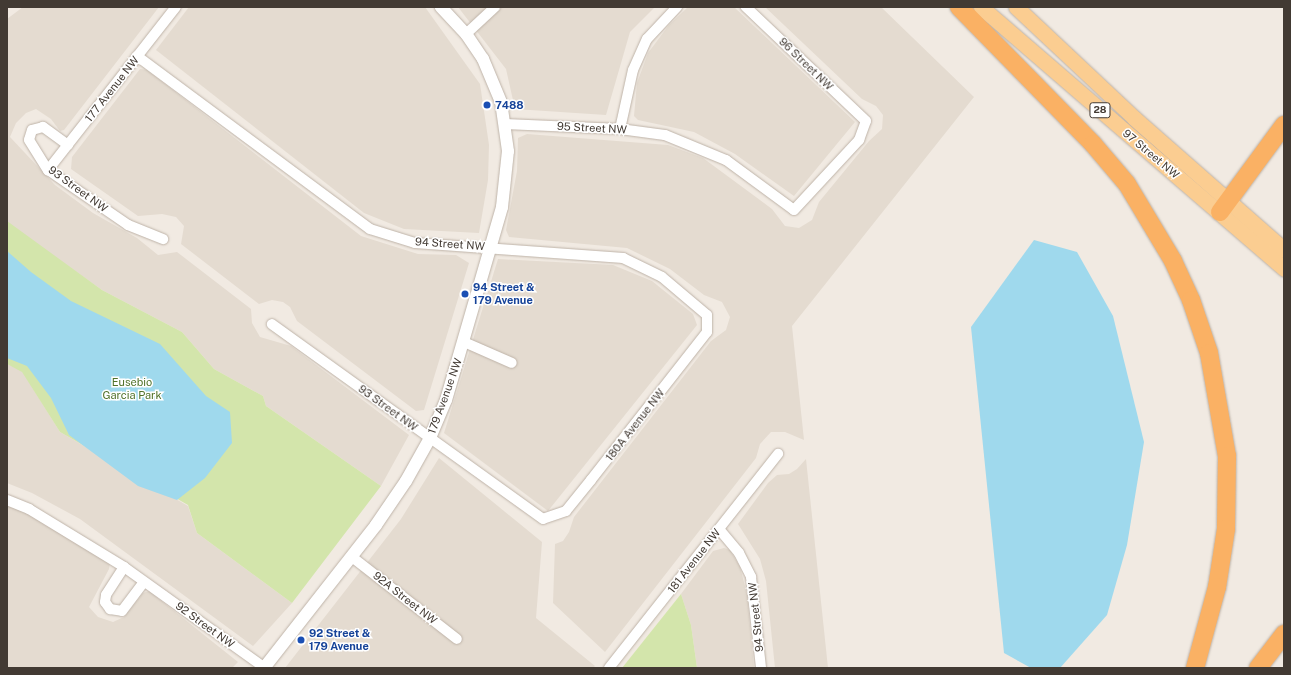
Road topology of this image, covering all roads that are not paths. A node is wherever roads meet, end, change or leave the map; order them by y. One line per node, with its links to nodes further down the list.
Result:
1 (176, 7): 10 (street, 177 Avenue NW)
2 (441, 7): 9 (street)
3 (495, 7): 9 (street)
4 (678, 7): 13 (street)
5 (746, 7): 17 (street, 96 Street NW)
6 (959, 7): 39 (highway)
7 (981, 7): 16 (main road, 97 Street NW / 28)
8 (1016, 7): 16 (main road, 97 Street NW)
9 (466, 34): 11 (street)
10 (137, 56): 14 (street, 177 Avenue NW); 19 (street, 94 Street NW)
11 (505, 124): 13 (street, 95 Street NW); 19 (street, 179 Avenue NW)
12 (1284, 125): 16 (highway)
13 (620, 129): 17 (street, 95 Street NW)
14 (68, 145): 15 (street, 177 Avenue NW); 15 (street, 93 Street NW)
15 (48, 170): 18 (street, 93 Street NW)
16 (1224, 206): 20 (main road, 97 Street NW / 28); 21 (main road, 97 Street NW / 28)
17 (794, 210)
18 (163, 239)
19 (490, 247): 22 (street, 94 Street NW); 24 (street, 179 Avenue NW)
20 (1284, 250)
21 (1284, 269)
22 (708, 315): 29 (street, 180A Avenue NW)
23 (272, 324): 26 (street, 93 Street NW)
24 (464, 342): 25 (street); 26 (street, 179 Avenue NW)
25 (512, 363)
26 (430, 438): 29 (street, 93 Street NW); 31 (street, 179 Avenue NW)
27 (778, 454): 30 (street, 181 Avenue NW)
28 (7, 500): 32 (street, 92 Street NW)
29 (543, 518)
30 (719, 529): 37 (street, 181 Avenue NW); 38 (street, 94 Street NW)
31 (352, 557): 35 (street, 92A Street NW); 36 (street, 179 Avenue NW)
32 (124, 567): 33 (street, 92 Street NW); 33 (street)
33 (144, 582): 36 (street, 92 Street NW)
34 (1284, 634): 40 (highway)
35 (458, 639)
36 (264, 668)
37 (609, 668)
38 (761, 668)
39 (1195, 668)
40 (1258, 668)

